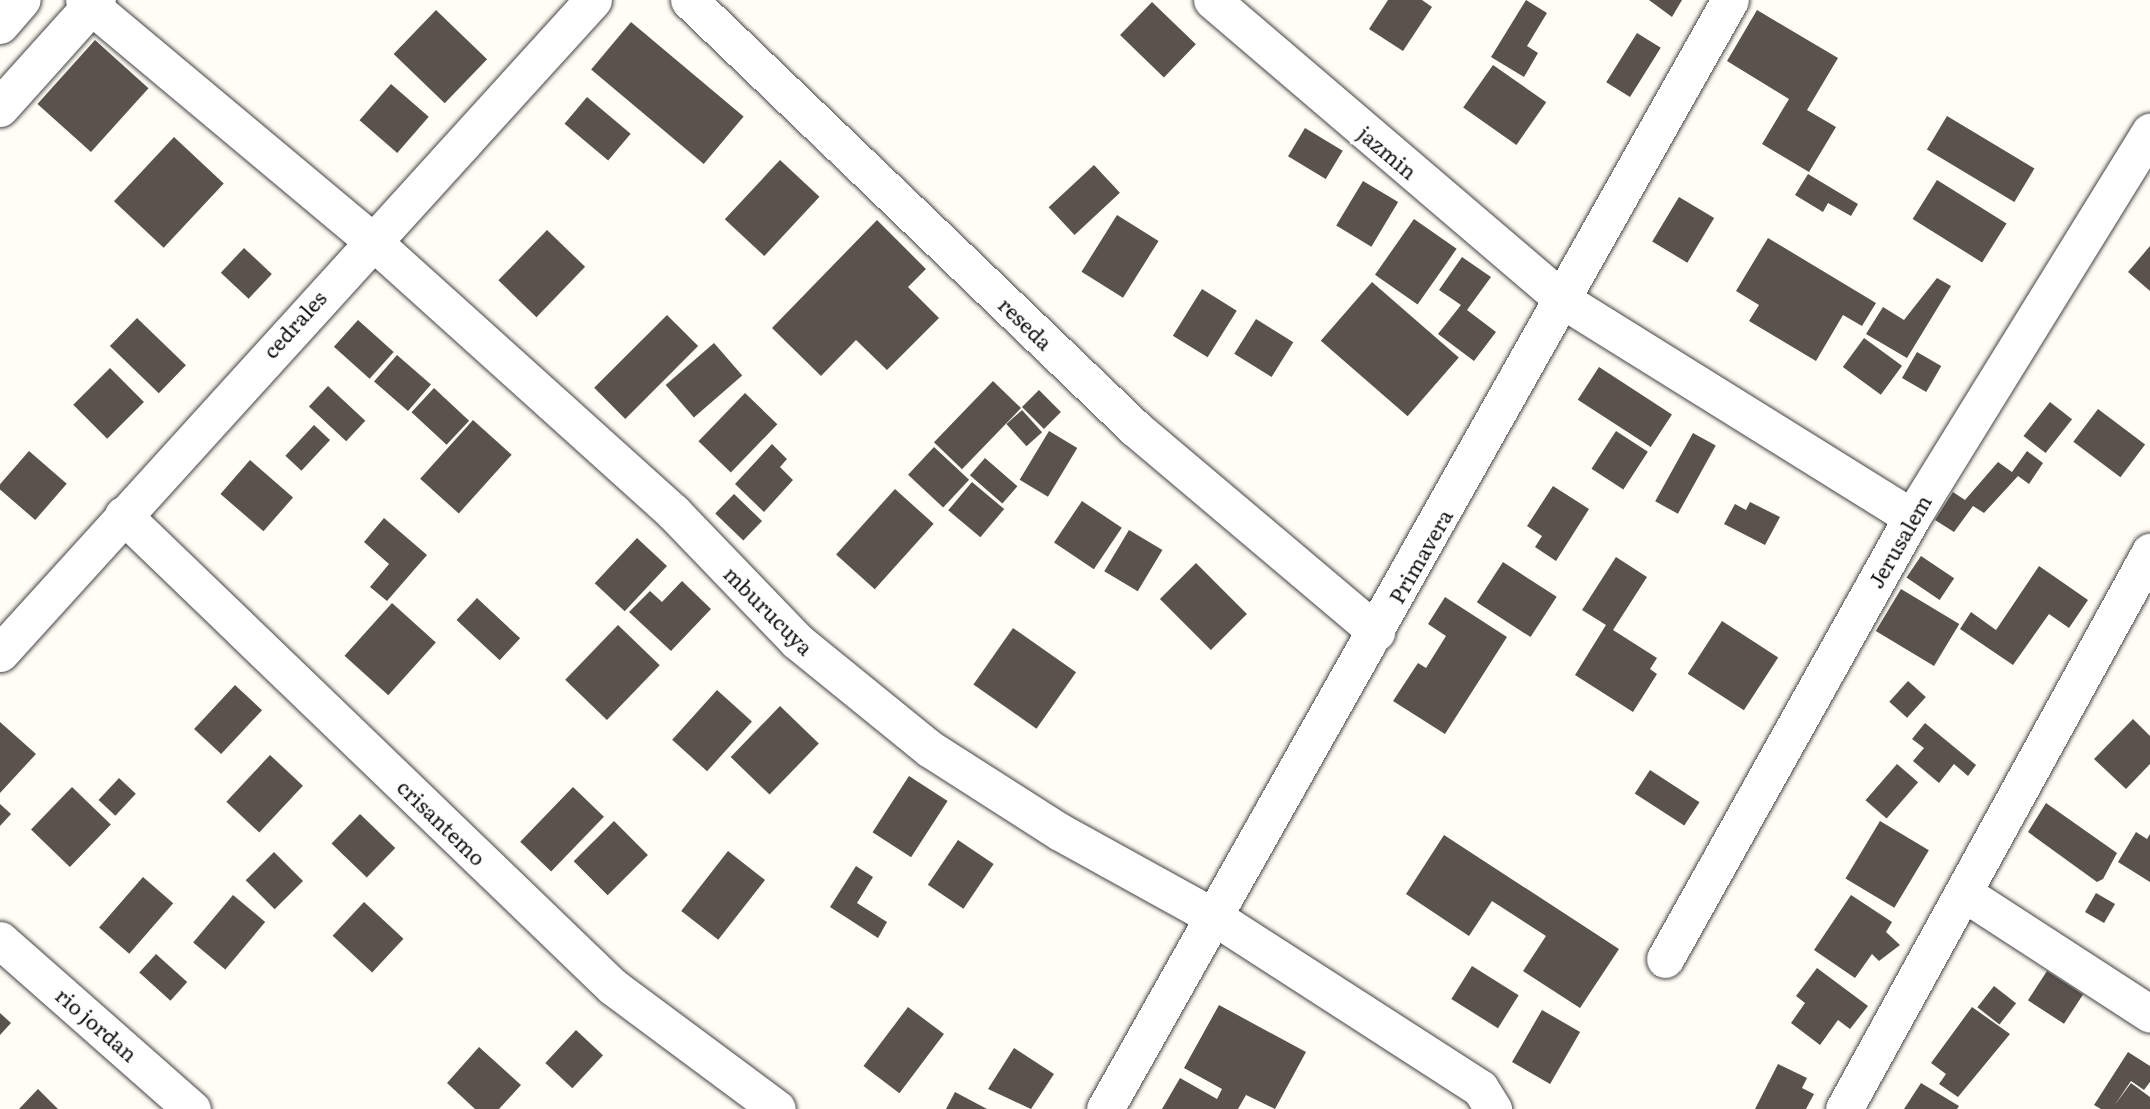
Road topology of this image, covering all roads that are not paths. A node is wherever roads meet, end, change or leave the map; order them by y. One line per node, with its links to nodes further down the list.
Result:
1 (22, 0): 7 (street)
2 (593, 0): 10 (street, cedrales)
3 (689, 0): 15 (street, reseda)
4 (1212, 0): 11 (street, jazmin)
5 (1730, 0): 11 (street, Primavera)
6 (91, 2): 8 (street); 10 (street, mburucuya)
7 (0, 25)
8 (0, 108)
9 (2150, 132): 13 (street, Jerusalem)
10 (370, 239): 12 (street, cedrales); 18 (street, mburucuya)
11 (1566, 302): 13 (street, jazmin); 15 (street, Primavera)
12 (123, 515): 16 (street, cedrales); 23 (street, crisantemo)
13 (1912, 517): 20 (street, Jerusalem)
14 (2150, 552): 17 (street)
15 (1376, 632): 18 (street, Primavera)
16 (0, 653)
17 (1966, 895): 21 (street); 26 (street)
18 (1216, 918): 24 (street, Primavera); 25 (street, mburucuya)
19 (0, 940): 22 (street, rio jordan)
20 (1665, 959)
21 (2150, 1014)
22 (192, 1109)
23 (777, 1109)
24 (1105, 1109)
25 (1493, 1109)
26 (1844, 1109)

